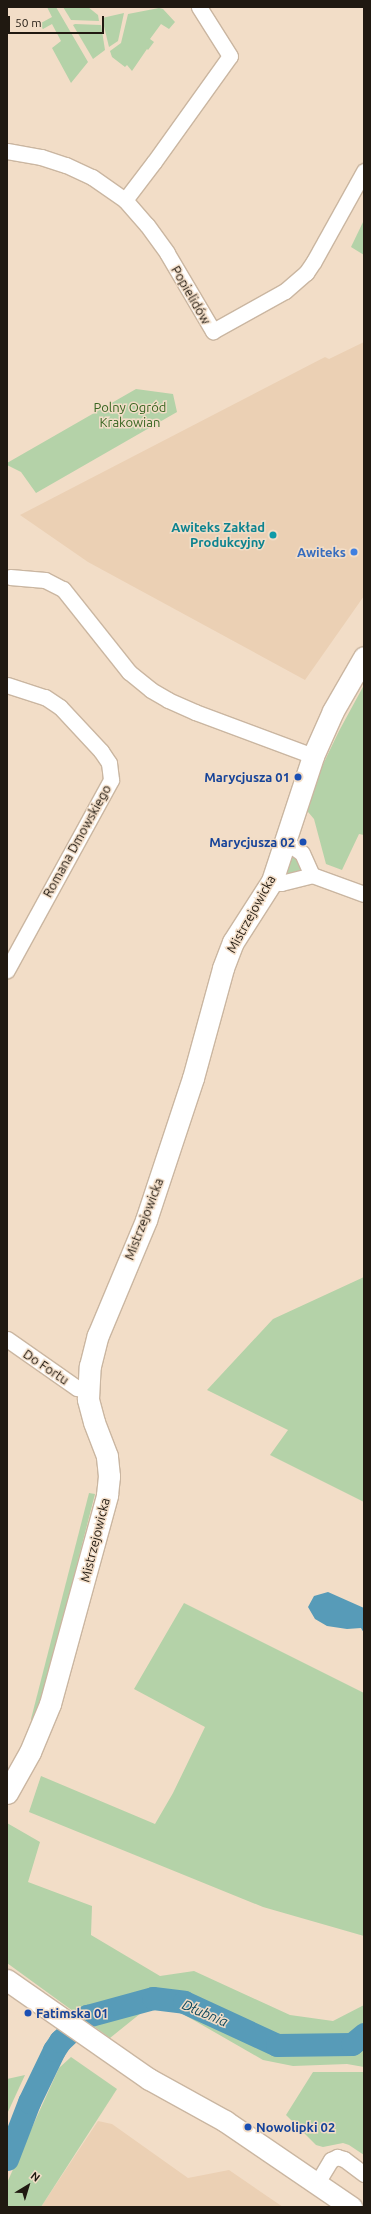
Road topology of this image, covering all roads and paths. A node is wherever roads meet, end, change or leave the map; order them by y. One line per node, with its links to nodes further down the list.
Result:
1 (199, 7): 4 (street)
2 (7, 151): 4 (street, Popielidów)
3 (364, 171): 4 (street, Popielidów)
4 (125, 200)
5 (10, 577): 8 (street)
6 (364, 657): 8 (street, Mistrzejowicka)
7 (7, 685): 13 (street, Romana Dmowskiego)
8 (313, 756): 9 (street, Mistrzejowicka)
9 (286, 842): 10 (street); 11 (street, Mistrzejowicka)
10 (312, 875): 11 (street); 12 (street)
11 (272, 881): 15 (street, Mistrzejowicka)
12 (364, 894)
13 (7, 970)
14 (7, 1339): 15 (street, Do Fortu)
15 (88, 1390): 16 (street, Mistrzejowicka)
16 (7, 1793)
17 (7, 1980): 19 (street)
18 (364, 2174): 19 (street)
19 (317, 2183): 20 (street)
20 (351, 2207)

